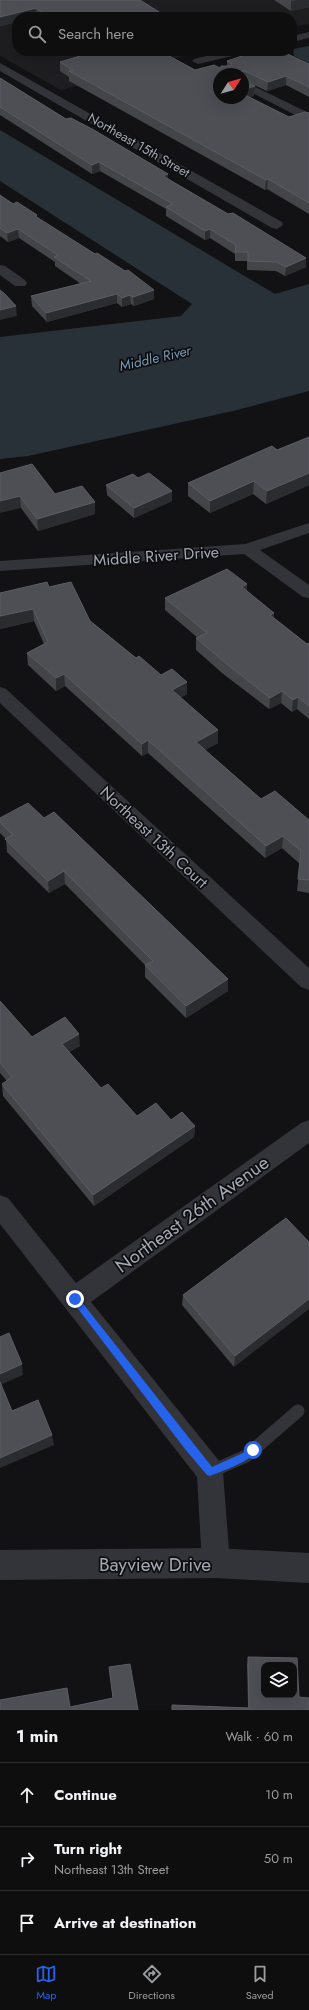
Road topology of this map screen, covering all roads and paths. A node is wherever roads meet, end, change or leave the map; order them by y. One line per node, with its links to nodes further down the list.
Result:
1 (309, 35): 2 (street)
2 (297, 38)
3 (220, 56): 5 (street)
4 (0, 66): 8 (street, Northeast 15th Street)
5 (211, 68)
6 (249, 87): 7 (street)
7 (309, 118)
8 (277, 225)
9 (0, 269): 10 (street)
10 (20, 283)
11 (309, 528): 12 (street, Middle River Drive)
12 (247, 549): 13 (street, Middle River Drive); 14 (street)
13 (0, 566)
14 (309, 593)
15 (0, 693): 16 (street, Northeast 13th Court)
16 (309, 981)
17 (309, 1130): 19 (street, Northeast 26th Avenue)
18 (0, 1206): 19 (street)
19 (75, 1299): 21 (street)
20 (298, 1411): 21 (lane)
21 (210, 1472): 22 (street)
22 (216, 1563): 23 (street, Bayview Drive); 24 (street, Bayview Drive)
23 (0, 1564)
24 (309, 1568)

